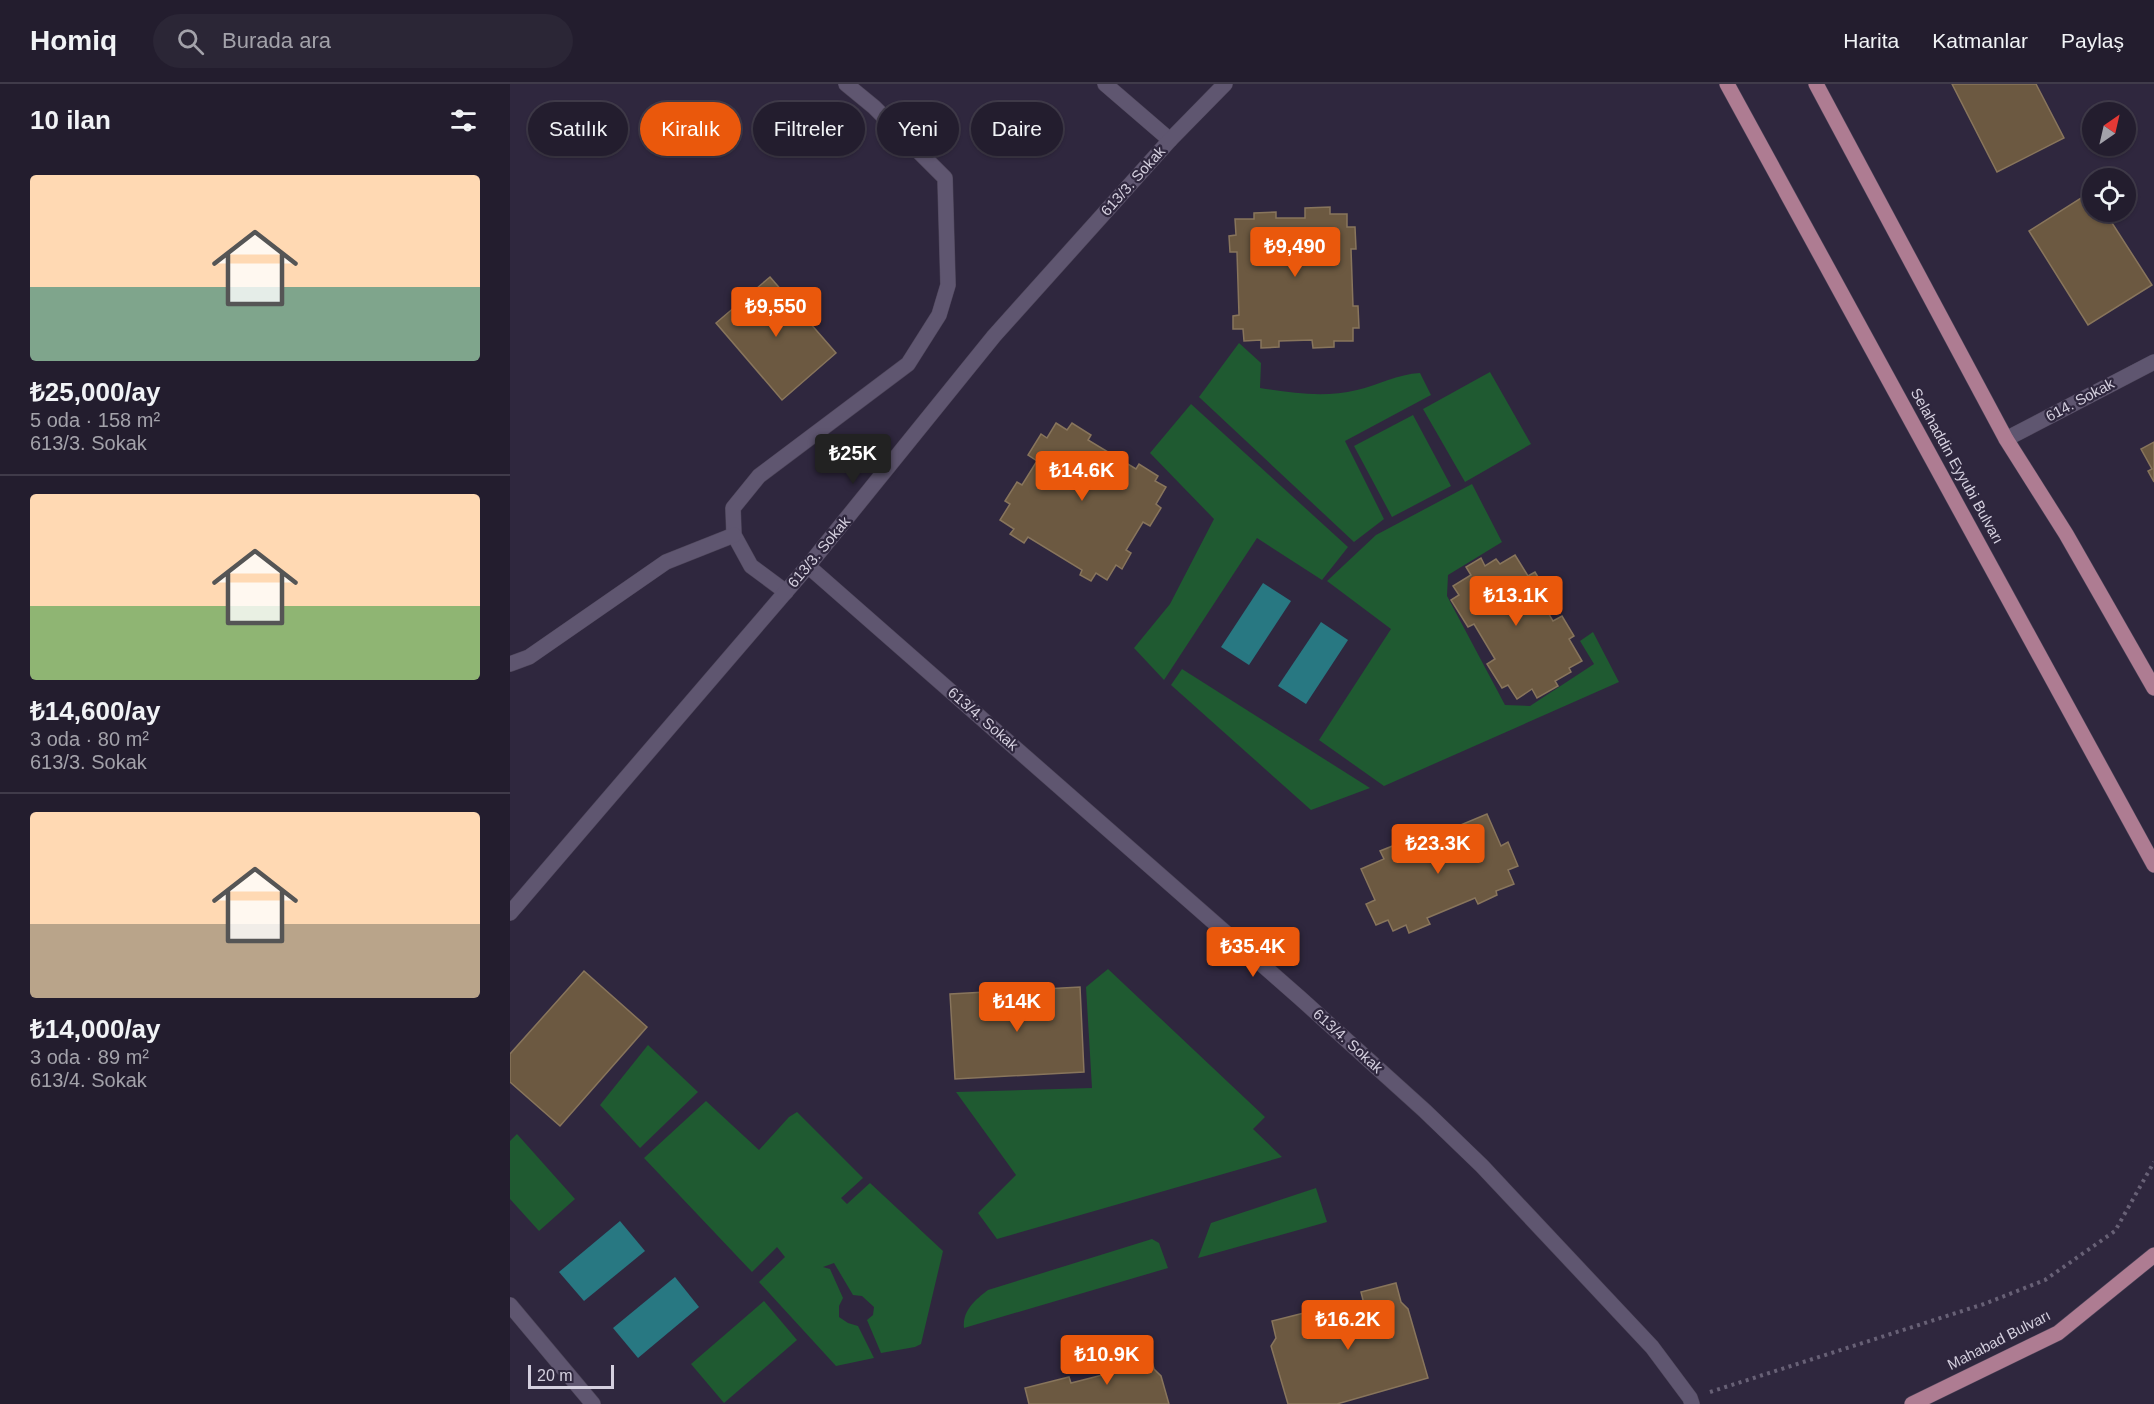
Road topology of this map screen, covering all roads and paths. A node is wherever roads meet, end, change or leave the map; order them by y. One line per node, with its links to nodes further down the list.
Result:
1 (846, 84): 9 (street)
2 (1105, 84): 6 (street)
3 (1225, 84): 6 (street, 613/3. Sokak)
4 (1727, 84): 14 (main road, Selahaddin Eyyubi Bulvarı)
5 (1816, 84): 8 (main road)
6 (1170, 140): 10 (street, 613/3. Sokak)
7 (2154, 362): 8 (street, 614. Sokak)
8 (2006, 439): 13 (main road)
9 (734, 535): 11 (street); 12 (street)
10 (808, 566): 11 (street, 613/3. Sokak); 19 (street, 613/4. Sokak)
11 (786, 592): 15 (street, 613/3. Sokak)
12 (510, 664)
13 (2154, 688)
14 (2154, 865)
15 (510, 914)
16 (2154, 1162): 19 (path)
17 (2154, 1255): 21 (main road, Mahabad Bulvarı)
18 (510, 1305): 20 (street)
19 (1691, 1401)
20 (593, 1404)
21 (1912, 1404)

